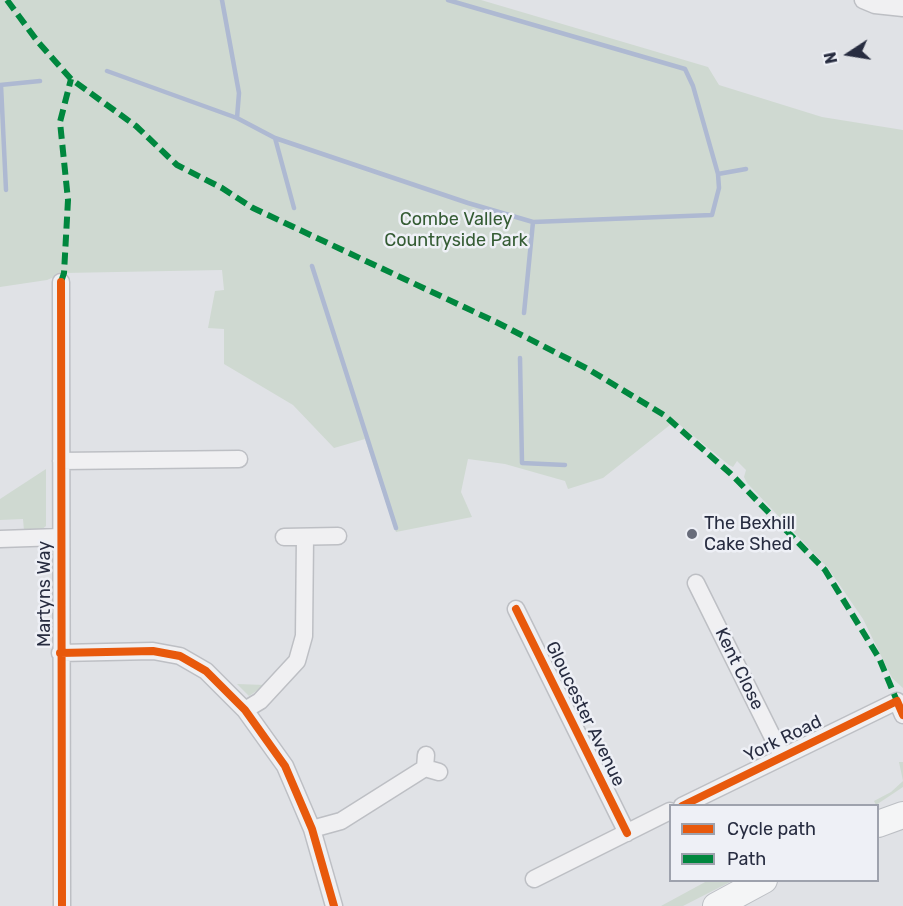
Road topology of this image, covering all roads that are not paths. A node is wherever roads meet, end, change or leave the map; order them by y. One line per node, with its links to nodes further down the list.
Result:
1 (863, 0): 2 (street)
2 (903, 8)
3 (61, 282): 5 (street, Martyns Way)
4 (239, 459): 5 (street)
5 (62, 461): 7 (street, Martyns Way)
6 (338, 536): 9 (street)
7 (60, 537): 10 (street); 13 (street, Martyns Way)
8 (284, 537): 9 (street)
9 (305, 537): 15 (street)
10 (0, 539)
11 (696, 583): 16 (street, Kent Close)
12 (516, 609): 21 (street, Gloucester Avenue)
13 (60, 653): 15 (street); 24 (street, Martyns Way)
14 (900, 708): 16 (street, York Road)
15 (245, 710): 20 (street)
16 (782, 756): 18 (street, York Road)
17 (430, 765): 20 (street)
18 (686, 804)
19 (669, 812): 21 (street)
20 (312, 829): 25 (street)
21 (627, 833): 22 (street)
22 (534, 879)
23 (760, 882): 26 (main road)
24 (62, 906)
25 (334, 906)
26 (716, 906)

